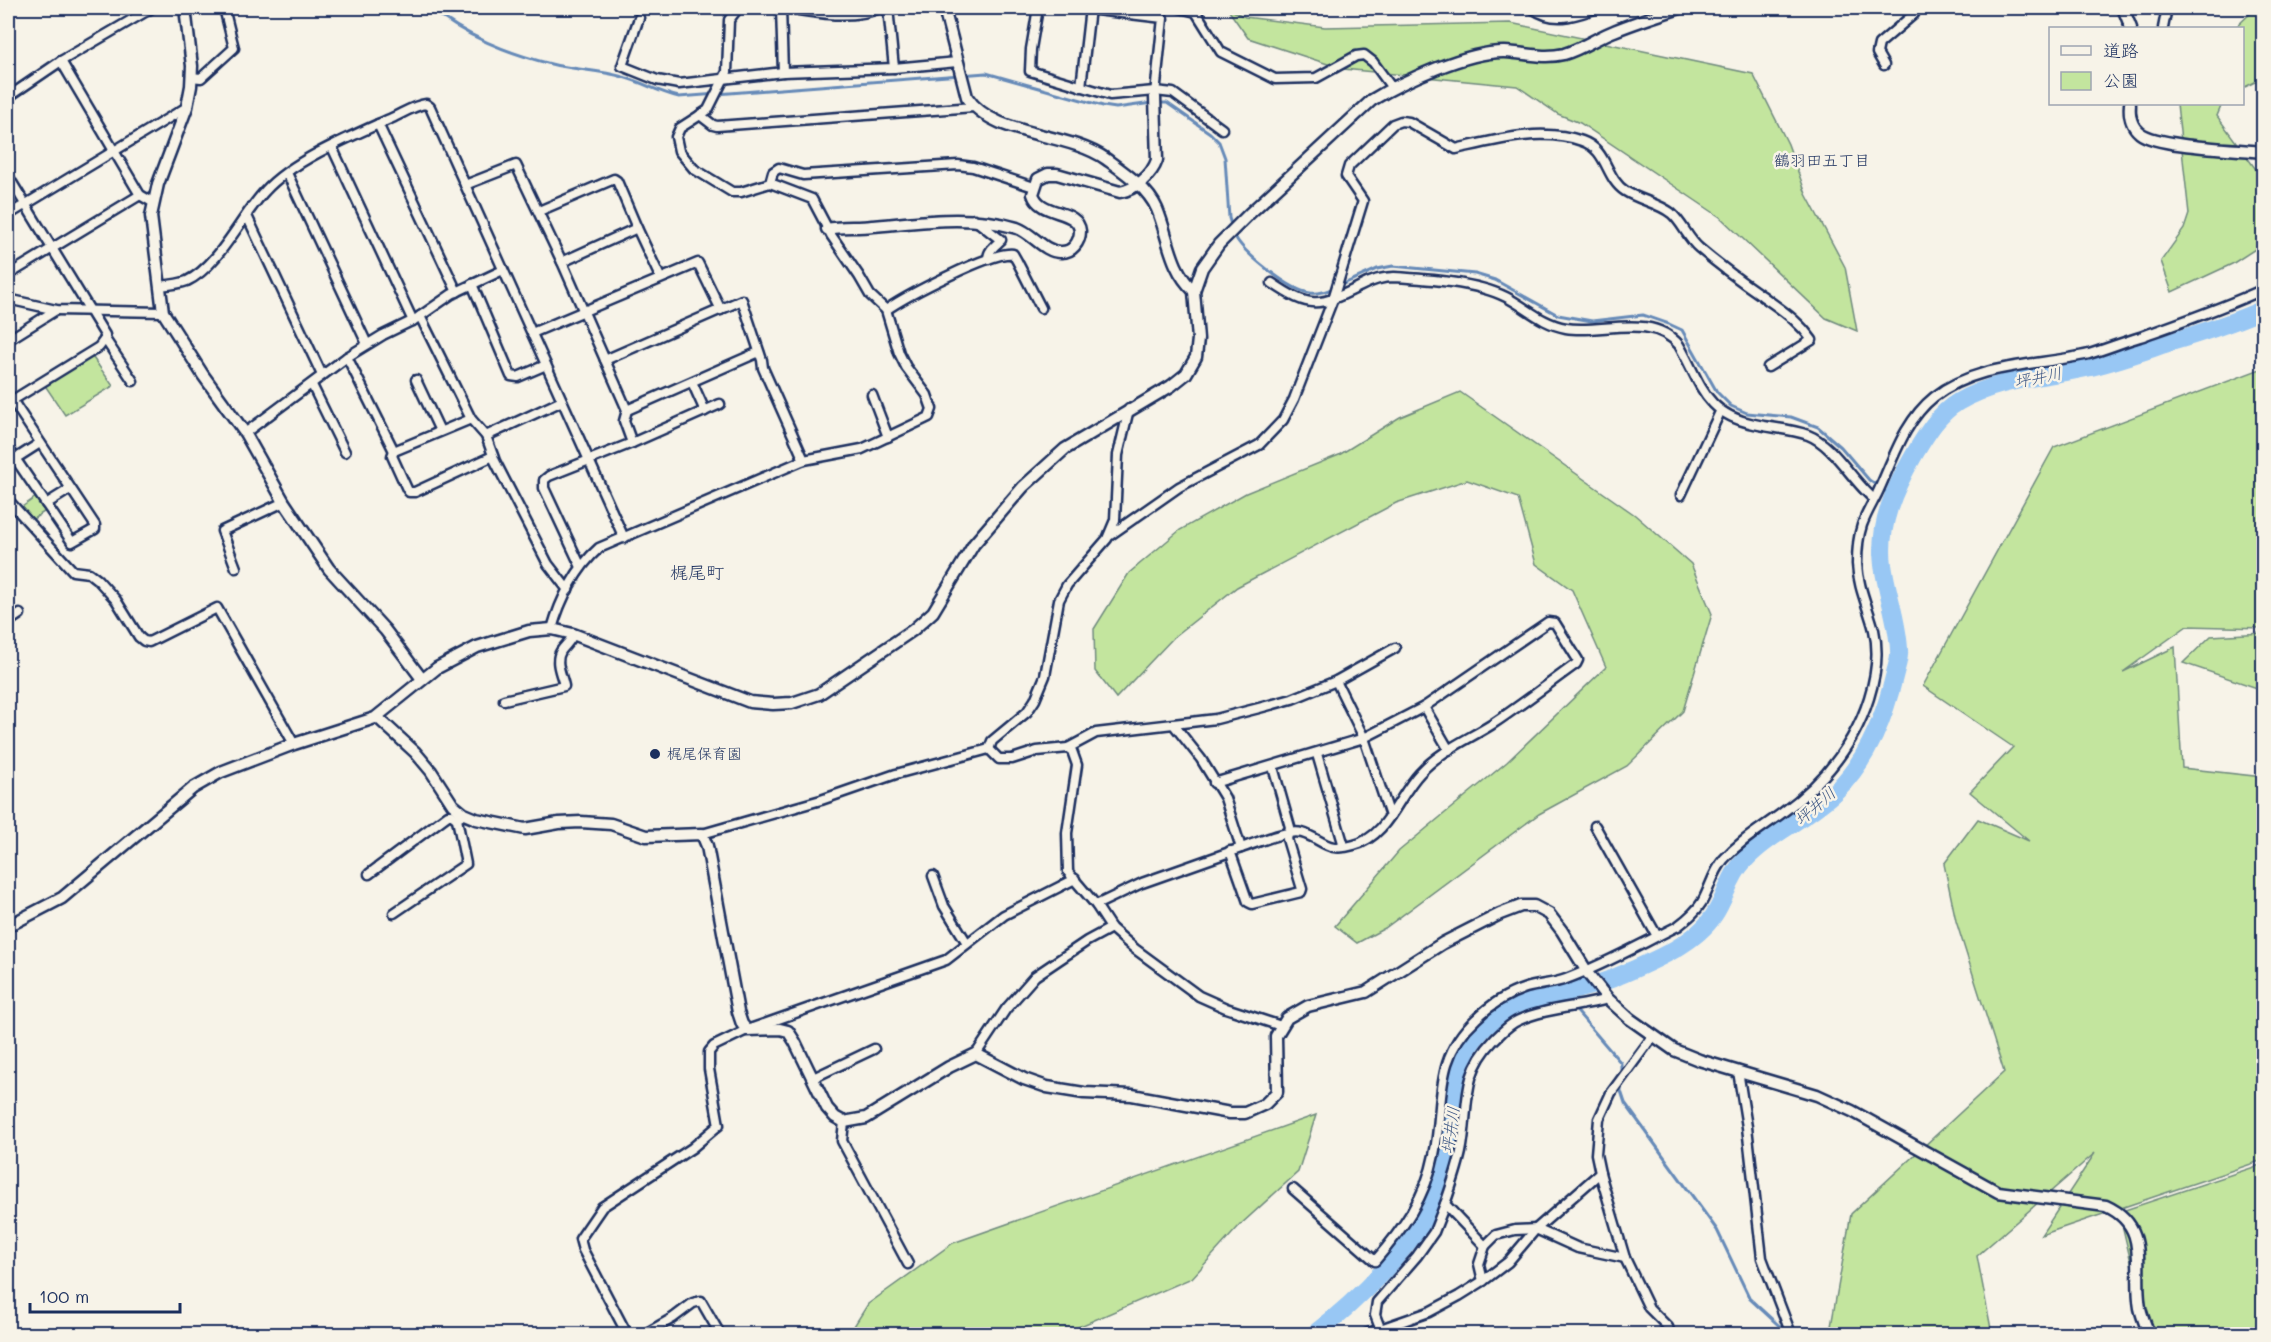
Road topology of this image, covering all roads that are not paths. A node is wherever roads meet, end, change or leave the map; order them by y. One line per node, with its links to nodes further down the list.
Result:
1 (152, 8): 24 (street)
2 (185, 8): 29 (street)
3 (224, 8): 29 (street)
4 (738, 8): 30 (street)
5 (781, 8): 28 (street)
6 (787, 8): 20 (street)
7 (880, 8): 20 (street)
8 (888, 8): 27 (street)
9 (944, 8): 25 (street)
10 (1038, 8): 31 (street)
11 (1079, 8): 12 (street)
12 (1090, 8): 31 (street); 34 (street)
13 (1180, 8): 32 (street)
14 (1534, 8): 15 (street)
15 (1594, 8)
16 (1680, 8): 32 (street)
17 (1912, 8): 26 (street)
18 (2123, 8): 22 (street)
19 (2167, 8): 23 (street)
20 (800, 9)
21 (639, 18): 30 (street)
22 (2131, 27)
23 (2163, 27)
24 (61, 61): 33 (street); 42 (street)
25 (957, 62): 27 (street); 37 (street)
26 (1884, 65)
27 (894, 68): 28 (street)
28 (783, 72): 30 (street)
29 (191, 77): 36 (street)
30 (723, 80): 38 (street)
31 (1080, 87): 34 (street)
32 (1392, 88): 70 (street)
33 (8, 97)
34 (1155, 99): 40 (street); 47 (street)
35 (2130, 105): 43 (street)
36 (187, 107): 42 (street); 51 (street)
37 (974, 107): 38 (street); 47 (street)
38 (700, 115): 46 (street)
39 (378, 124): 41 (street); 48 (street); 69 (street)
40 (1222, 129)
41 (332, 147): 44 (street); 80 (street)
42 (113, 150): 50 (street); 52 (street)
43 (2264, 152)
44 (287, 173): 55 (street); 84 (street)
45 (8, 176): 52 (street)
46 (770, 183): 49 (street); 58 (street)
47 (1138, 184): 49 (street); 70 (street)
48 (465, 185): 53 (street); 62 (street)
49 (1034, 188): 56 (street)
50 (140, 195): 51 (street); 59 (street)
51 (154, 203): 67 (street)
52 (25, 204): 54 (street); 59 (street)
53 (539, 211): 57 (street); 61 (street)
54 (8, 215)
55 (248, 216): 67 (street); 90 (street)
56 (974, 219): 58 (street); 60 (street)
57 (638, 228): 61 (street); 64 (street)
58 (827, 229): 76 (street)
59 (52, 250): 63 (street); 78 (street)
60 (988, 259): 73 (street); 76 (street)
61 (562, 262): 77 (street)
62 (503, 270): 66 (street); 81 (street)
63 (8, 275)
64 (660, 278): 75 (street); 77 (street)
65 (1272, 283): 71 (street)
66 (472, 284): 69 (street); 88 (street)
67 (160, 286): 79 (street)
68 (2264, 289): 119 (street)
69 (457, 291): 80 (street)
70 (1194, 291): 99 (street)
71 (1334, 296): 89 (street); 102 (street); 123 (street)
72 (8, 299): 74 (street)
73 (1041, 308)
74 (56, 310): 78 (street); 83 (street)
75 (721, 310): 85 (street); 87 (street)
76 (886, 310): 107 (street)
77 (584, 311): 81 (street); 87 (street)
78 (91, 312): 79 (street); 82 (street)
79 (163, 312): 105 (street)
80 (416, 319): 84 (street); 103 (street)
81 (532, 333): 88 (street)
82 (105, 339): 92 (street); 97 (street)
83 (8, 340)
84 (367, 344): 86 (street)
85 (759, 352): 93 (street); 116 (street)
86 (347, 357): 90 (street); 111 (street)
87 (605, 360): 100 (street)
88 (546, 365): 96 (street)
89 (1768, 367)
90 (322, 375): 94 (street)
91 (416, 380): 104 (street)
92 (133, 381)
93 (692, 382): 100 (street); 101 (street)
94 (312, 385): 105 (street); 112 (street)
95 (872, 395): 107 (street)
96 (562, 400): 106 (street); 115 (street)
97 (10, 401): 108 (street)
98 (720, 404): 101 (street)
99 (1129, 409): 123 (street); 131 (street)
100 (627, 410): 109 (street)
101 (705, 411): 109 (street)
102 (1720, 412): 118 (street); 119 (street)
103 (471, 418): 104 (street); 106 (street)
104 (440, 431): 111 (street)
105 (245, 433): 121 (street)
106 (486, 436): 113 (street)
107 (888, 437): 116 (street)
108 (40, 443): 114 (street); 117 (street)
109 (632, 443): 115 (street)
110 (8, 448): 114 (street)
111 (394, 451): 113 (street)
112 (345, 452)
113 (493, 456): 127 (street)
114 (15, 459): 122 (street)
115 (589, 460): 124 (street); 125 (street)
116 (804, 460): 124 (street)
117 (70, 489): 122 (street); 122 (street)
118 (1681, 495)
119 (1875, 496): 162 (street)
120 (8, 500): 140 (street)
121 (284, 502): 126 (street); 133 (street)
122 (46, 504)
123 (1108, 536): 142 (street)
124 (624, 538): 125 (street)
125 (581, 567): 127 (street)
126 (236, 568)
127 (567, 590): 130 (street)
128 (20, 614): 129 (street)
129 (8, 622)
130 (552, 629): 131 (street); 133 (street)
131 (573, 634): 135 (street)
132 (1395, 648): 134 (street)
133 (422, 679): 137 (street)
134 (1336, 681): 138 (street); 139 (street)
135 (504, 700)
136 (1424, 707): 139 (street); 143 (street); 143 (street)
137 (377, 717): 140 (street); 148 (street)
138 (1174, 725): 141 (street); 146 (street)
139 (1364, 738): 144 (street); 147 (street)
140 (294, 744): 160 (street)
141 (1068, 748): 142 (street); 157 (street)
142 (989, 749): 151 (street)
143 (1449, 750): 147 (street)
144 (1317, 754): 145 (street); 152 (street)
145 (1273, 767): 146 (street); 150 (street)
146 (1214, 783): 153 (street)
147 (1390, 816): 152 (street)
148 (460, 817): 151 (street); 155 (street); 159 (street)
149 (1595, 826): 162 (street)
150 (1289, 833): 152 (street); 153 (street); 154 (street)
151 (702, 834): 167 (street)
152 (1344, 846)
153 (1241, 848): 154 (street)
154 (1230, 852): 158 (street)
155 (369, 874)
156 (933, 876): 163 (street)
157 (1075, 879): 158 (street); 163 (street)
158 (1096, 905): 161 (street)
159 (394, 913)
160 (8, 926)
161 (1111, 928): 166 (street); 170 (street)
162 (1658, 936): 164 (street)
163 (968, 942): 167 (street)
164 (1588, 972): 165 (street); 166 (street); 175 (street)
165 (1606, 997): 168 (street); 176 (street)
166 (1281, 1026): 170 (street)
167 (747, 1030): 172 (street); 183 (street)
168 (1653, 1036): 171 (street); 174 (street)
169 (873, 1049): 172 (street)
170 (976, 1054): 173 (street)
171 (1738, 1071): 188 (street); 189 (street)
172 (813, 1078): 173 (street)
173 (844, 1122): 180 (street)
174 (1600, 1173): 177 (street); 179 (street)
175 (1293, 1189)
176 (1445, 1204): 178 (street); 182 (street)
177 (1536, 1229): 178 (street); 179 (street); 181 (street)
178 (1485, 1246): 181 (street)
179 (1625, 1258): 187 (street)
180 (908, 1264)
181 (1483, 1281): 182 (street)
182 (1380, 1328): 186 (street)
183 (627, 1335)
184 (645, 1335): 185 (street)
185 (720, 1335)
186 (1366, 1335)
187 (1670, 1335)
188 (1791, 1335)
189 (2148, 1335)

